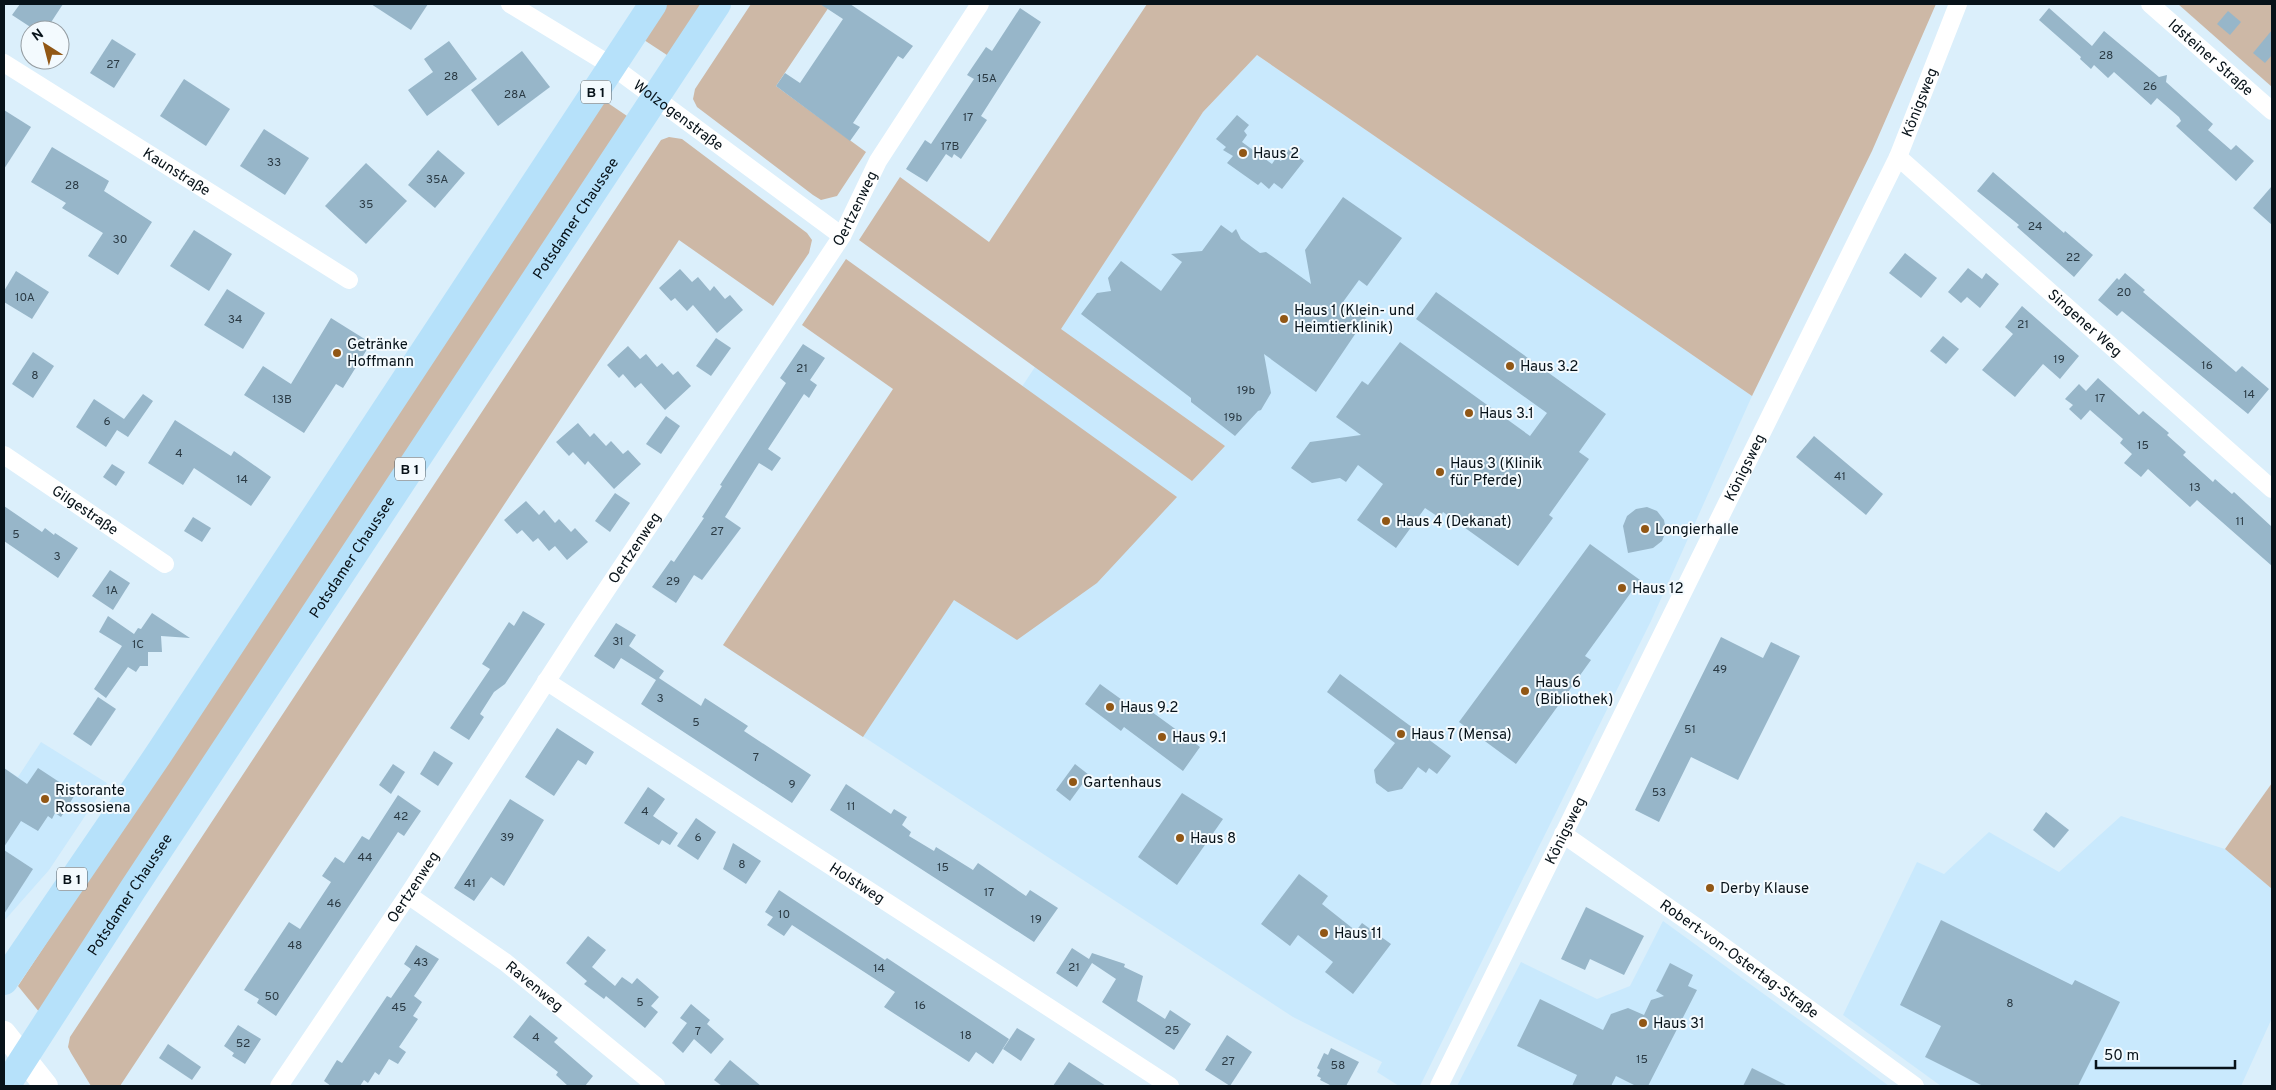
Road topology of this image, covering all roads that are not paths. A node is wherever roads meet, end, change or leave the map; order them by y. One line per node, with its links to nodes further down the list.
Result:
1 (510, 4): 8 (street, Wolzogenstraße)
2 (654, 4): 8 (main road, B 1)
3 (717, 4): 9 (main road, Potsdamer Chaussee / B 1)
4 (980, 4): 12 (street, Oertzenweg)
5 (1958, 4): 11 (street, Königsweg)
6 (2150, 4): 10 (street, Idsteiner Straße)
7 (4, 63): 13 (street, Kaunstraße)
8 (612, 66): 9 (street, Wolzogenstraße); 20 (main road, B 1)
9 (655, 98): 12 (street, Wolzogenstraße); 22 (main road, Potsdamer Chaussee / B 1)
10 (2272, 111)
11 (1898, 158): 15 (street, Singener Weg); 18 (street, Königsweg)
12 (842, 236): 17 (street, Oertzenweg)
13 (349, 280)
14 (4, 455): 16 (street, Gilgestraße)
15 (2272, 489)
16 (165, 564)
17 (546, 680): 19 (street, Oertzenweg); 27 (street, Holstweg)
18 (1563, 834): 28 (street, Königsweg); 29 (street, Robert-von-Ostertag-Straße)
19 (408, 895): 25 (street, Oertzenweg); 26 (street, Ravenweg)
20 (4, 981)
21 (4, 1033): 22 (main road)
22 (25, 1059): 23 (main road, Potsdamer Chaussee / B 1); 24 (main road)
23 (6, 1086)
24 (46, 1086)
25 (279, 1086)
26 (656, 1086)
27 (1170, 1086)
28 (1439, 1086)
29 (1915, 1086)

